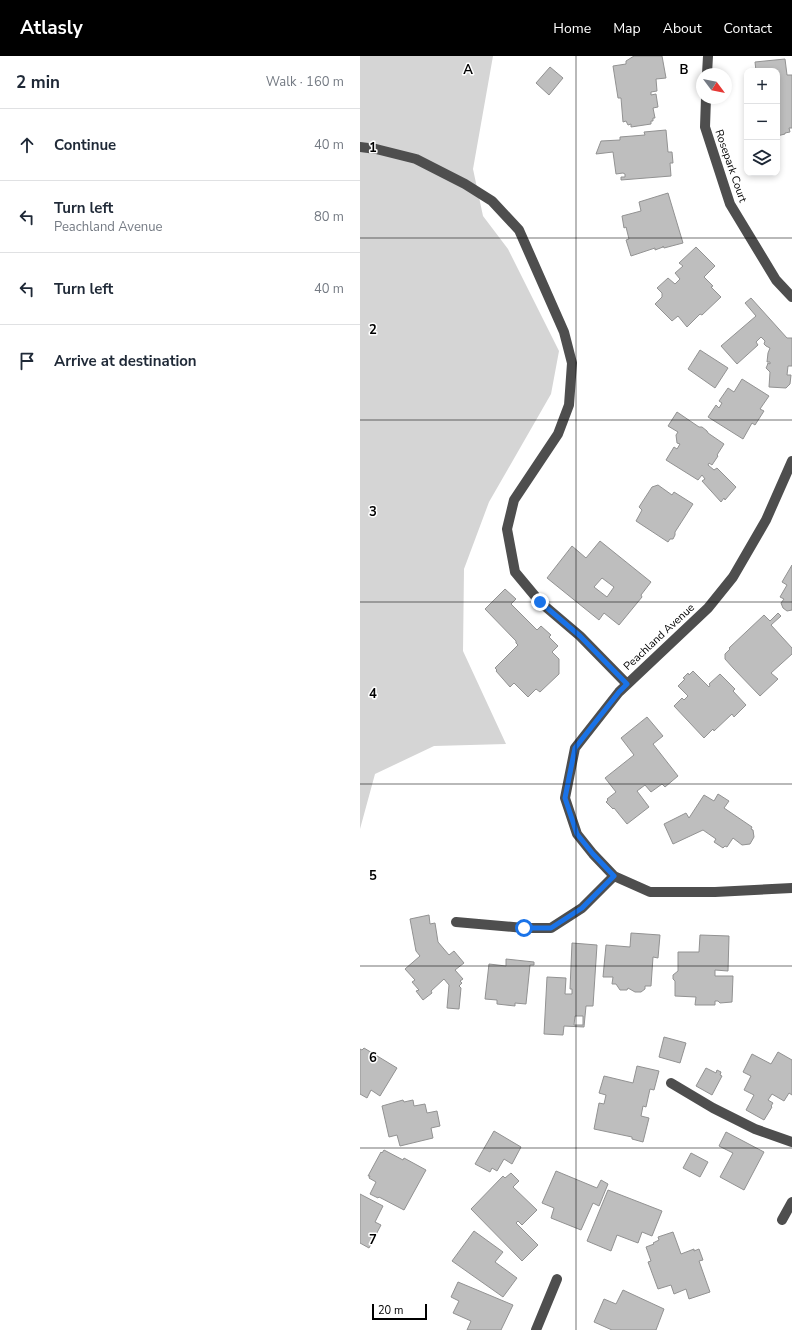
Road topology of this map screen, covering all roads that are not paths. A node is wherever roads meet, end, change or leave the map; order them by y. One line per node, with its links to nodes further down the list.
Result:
1 (708, 56): 2 (street)
2 (707, 68)
3 (706, 104): 5 (street, Rosepark Court)
4 (360, 147): 7 (street)
5 (792, 297)
6 (792, 461): 7 (street, Peachland Avenue)
7 (627, 684): 8 (street, Peachland Avenue)
8 (614, 876): 9 (street, Peachland Avenue); 10 (street)
9 (792, 888)
10 (456, 922)
11 (671, 1083): 12 (street)
12 (792, 1142)
13 (792, 1202): 14 (street)
14 (782, 1220)
15 (557, 1279): 16 (street)
16 (536, 1330)

